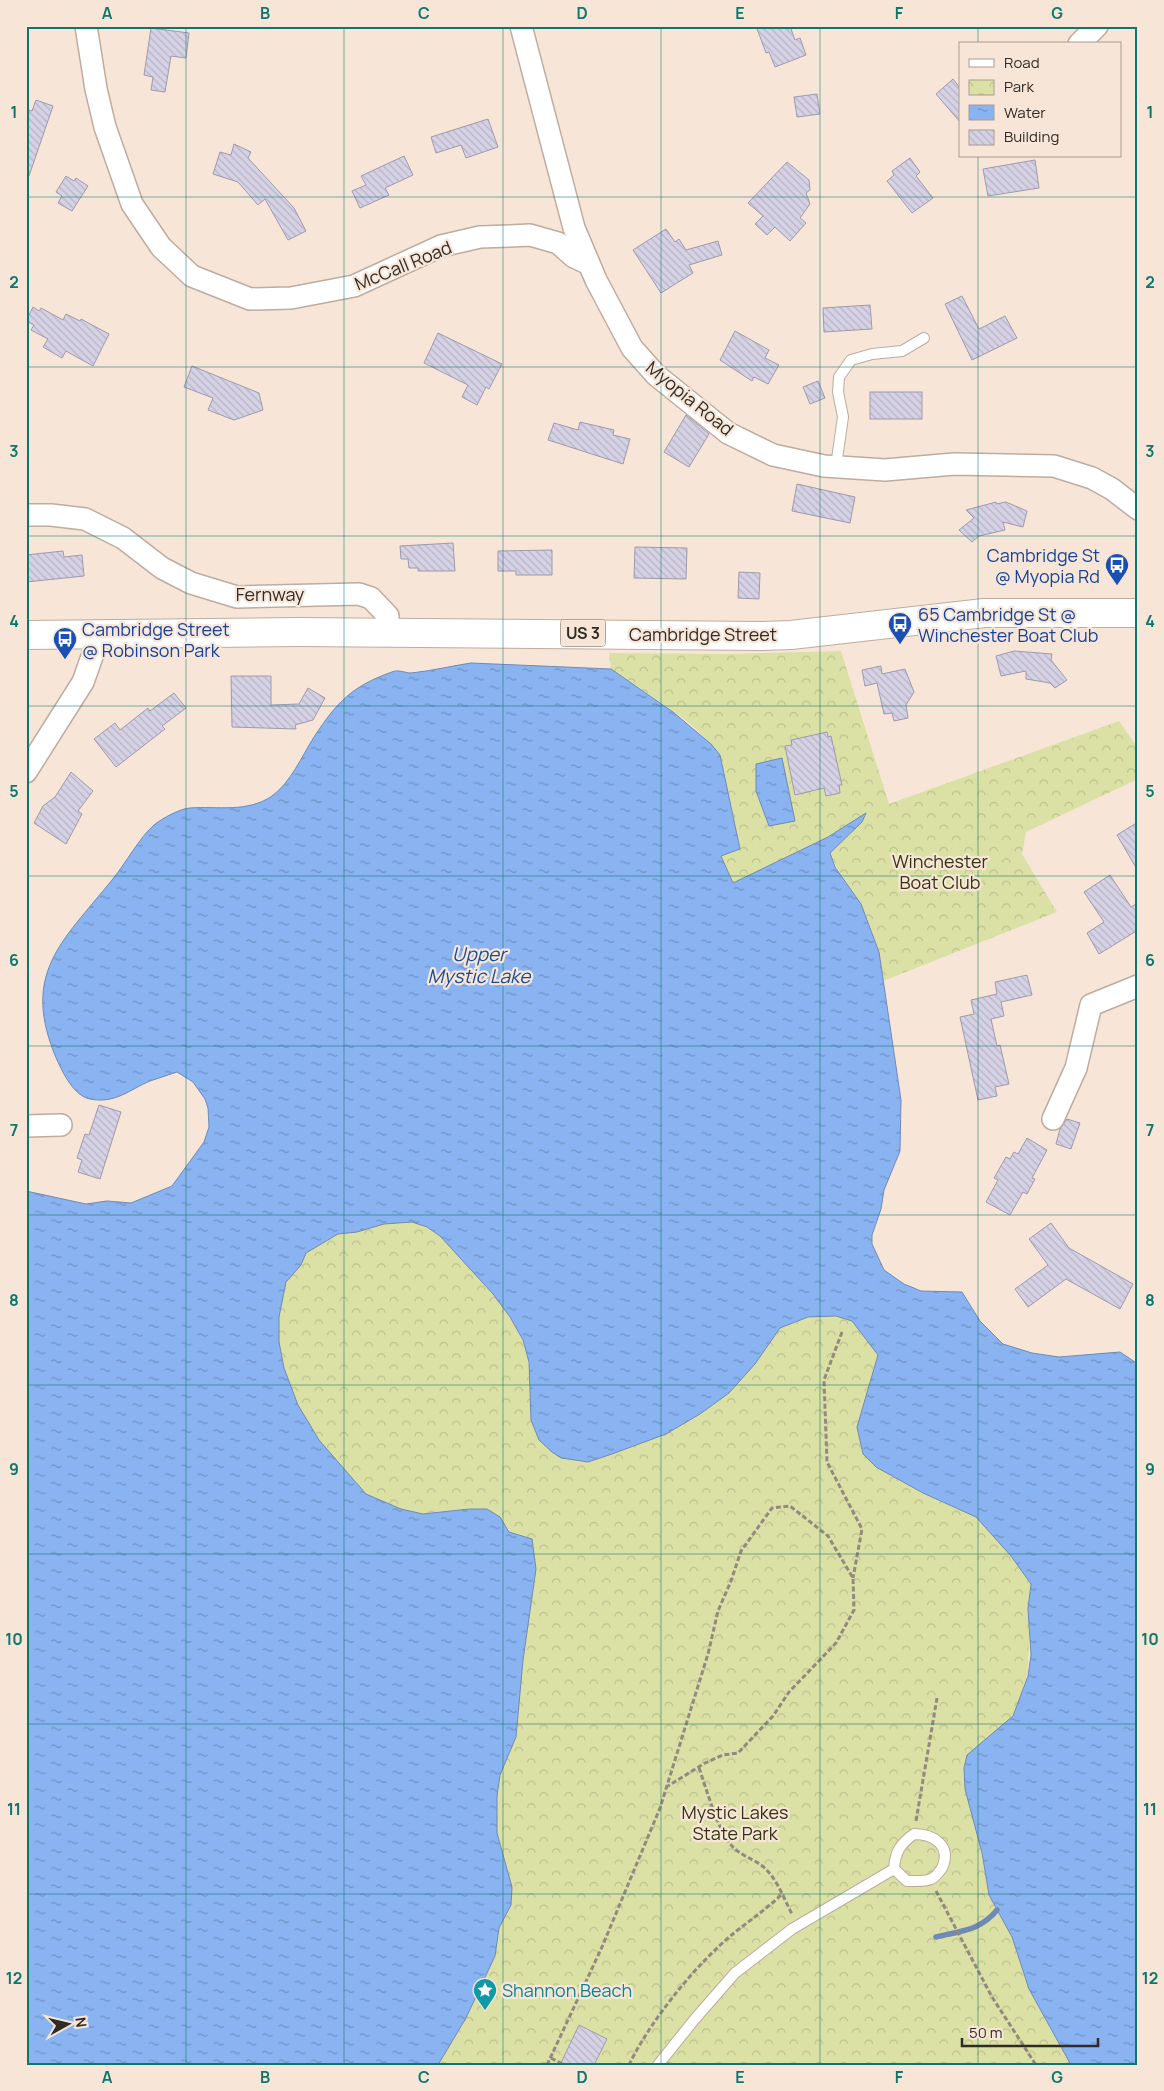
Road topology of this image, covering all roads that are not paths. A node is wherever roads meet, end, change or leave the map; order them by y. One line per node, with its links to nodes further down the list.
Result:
1 (86, 26): 5 (street, McCall Road)
2 (521, 26): 5 (street, Myopia Road)
3 (1096, 26): 4 (street)
4 (1081, 42)
5 (589, 264): 7 (street, Myopia Road)
6 (924, 338): 7 (lane)
7 (836, 466): 8 (street, Myopia Road)
8 (1138, 509)
9 (26, 515): 11 (street, Fernway)
10 (1138, 613): 11 (highway, Cambridge Street / US 3)
11 (388, 632): 12 (highway, Cambridge Street / US 3)
12 (100, 634): 13 (highway, Cambridge Street / US 3); 14 (street)
13 (26, 636)
14 (26, 772)
15 (1138, 986): 16 (street)
16 (1053, 1119)
17 (26, 1126): 18 (street)
18 (61, 1126)
19 (894, 1869): 19 (lane); 20 (lane)
20 (658, 2065)

